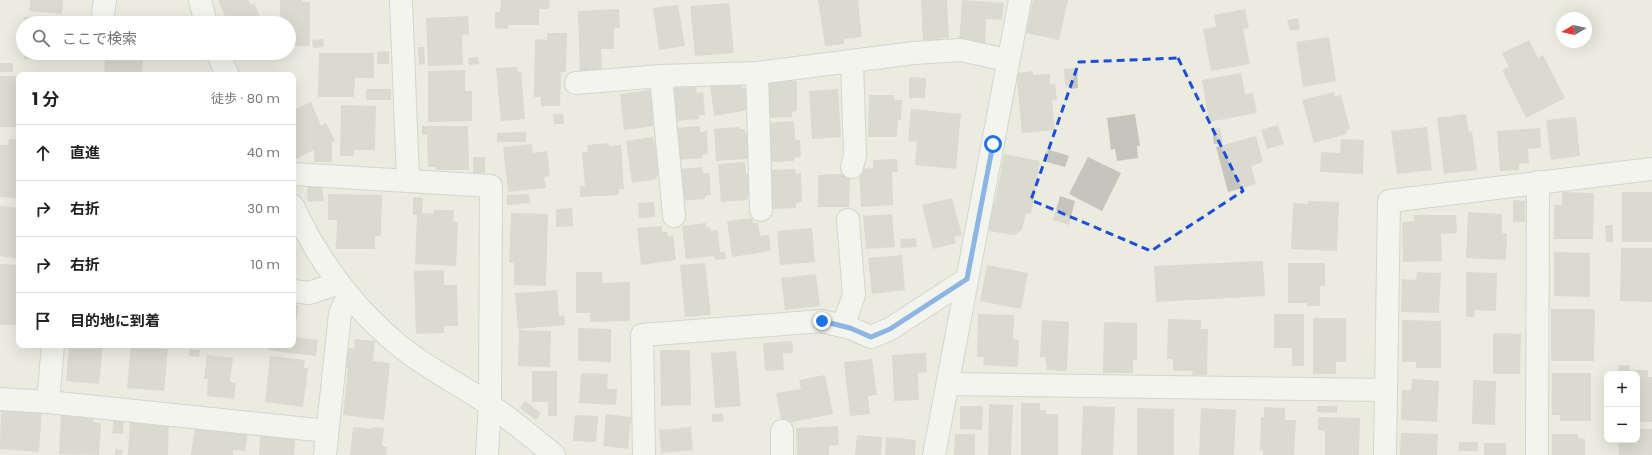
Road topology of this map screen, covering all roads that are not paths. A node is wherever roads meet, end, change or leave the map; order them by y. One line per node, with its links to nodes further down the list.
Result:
1 (200, 0): 4 (street)
2 (401, 0): 15 (street)
3 (1020, 0): 6 (street)
4 (204, 16)
5 (220, 60): 8 (street)
6 (1007, 60): 7 (street); 21 (street)
7 (852, 62): 9 (street); 12 (street)
8 (226, 72)
9 (757, 73): 10 (street); 17 (street)
10 (661, 76): 11 (street); 19 (street)
11 (576, 84)
12 (852, 167)
13 (1652, 169): 16 (street)
14 (296, 174): 15 (street)
15 (408, 180): 30 (street)
16 (1538, 182): 27 (street); 40 (street)
17 (761, 210)
18 (296, 212): 22 (street)
19 (674, 216)
20 (848, 220): 24 (street)
21 (967, 279): 24 (street); 26 (street)
22 (344, 289): 23 (street); 30 (street); 31 (street)
23 (296, 291)
24 (843, 326): 36 (street)
25 (54, 348): 29 (street)
26 (948, 384): 27 (street); 38 (street)
27 (1385, 390): 39 (street)
28 (0, 399): 29 (street)
29 (48, 402): 31 (street)
30 (490, 405): 34 (street); 35 (street)
31 (327, 431): 33 (street)
32 (782, 431): 37 (street)
33 (325, 455)
34 (487, 455)
35 (554, 455)
36 (644, 455)
37 (782, 455)
38 (934, 455)
39 (1385, 455)
40 (1537, 455)

